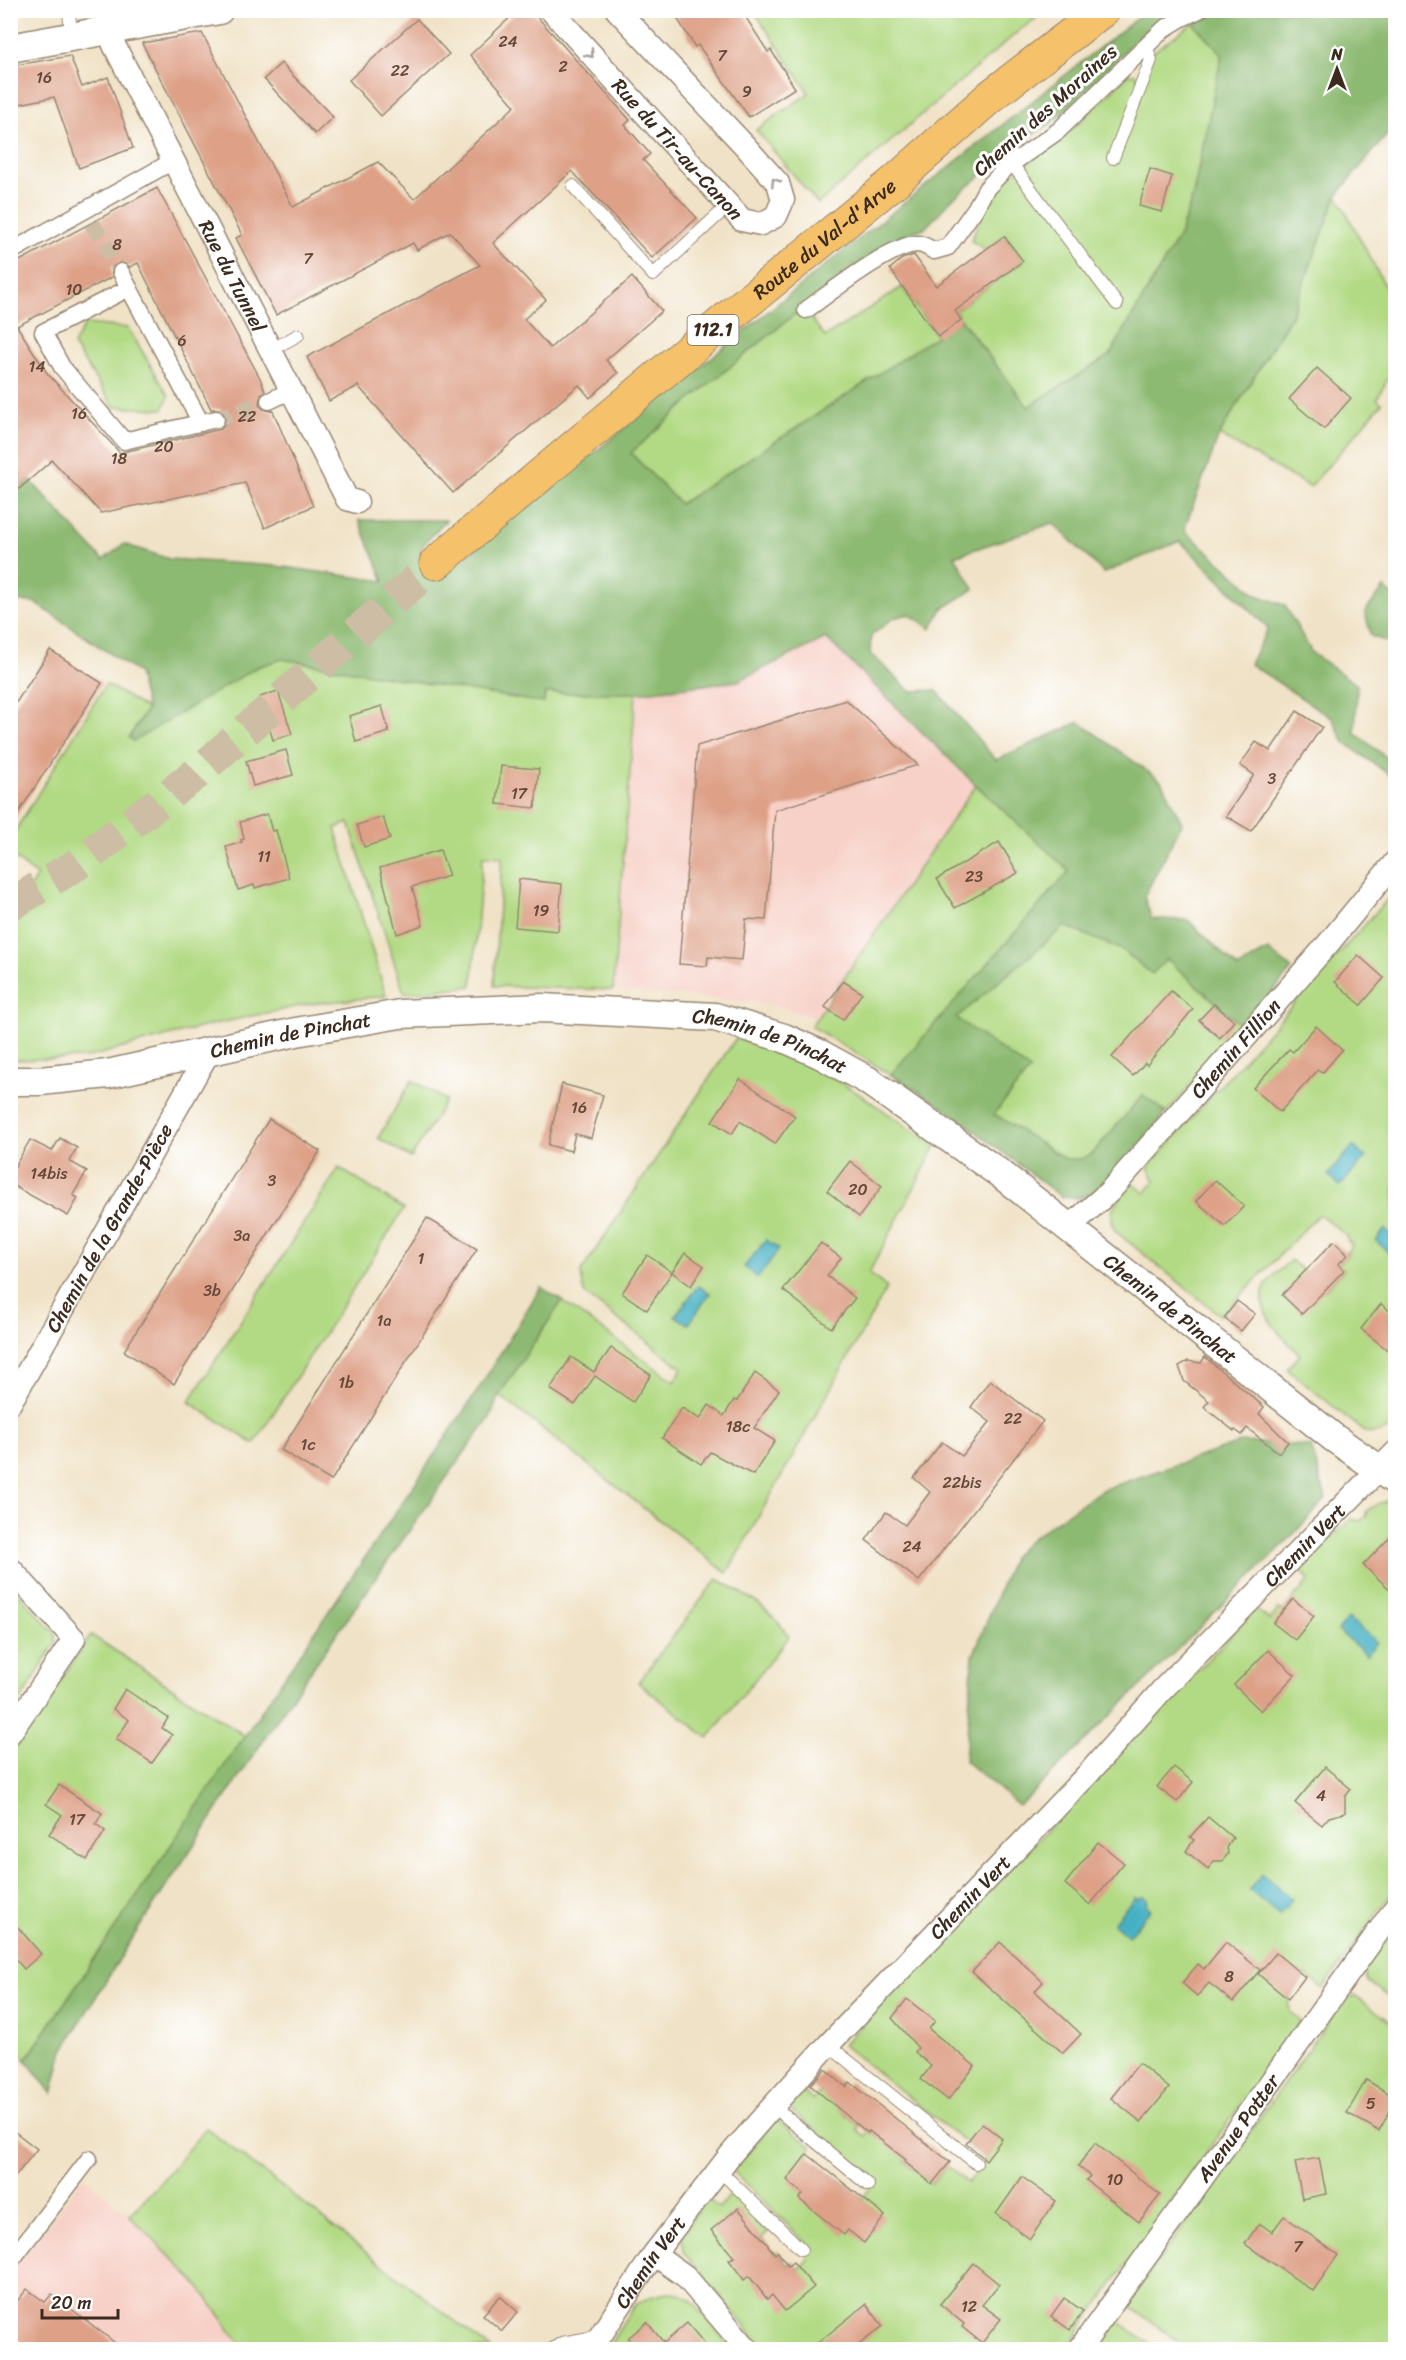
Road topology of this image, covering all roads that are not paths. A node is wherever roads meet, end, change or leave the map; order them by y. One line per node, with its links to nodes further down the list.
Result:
1 (219, 10): 7 (street)
2 (551, 10): 14 (street, Rue du Tir-au-Canon, one-way to 14)
3 (617, 10): 14 (street, Rue du Tir-au-Canon, one-way to 3)
4 (1103, 10): 25 (main road, Route du Val-d'Arve / 112.1)
5 (1199, 10): 8 (street, Chemin des Moraines)
6 (70, 24): 7 (street); 9 (street)
7 (110, 31): 11 (street, Rue du Tunnel)
8 (1146, 46): 10 (lane); 12 (street, Chemin des Moraines)
9 (10, 48)
10 (1113, 158)
11 (173, 161): 15 (street); 21 (street, Rue du Tunnel)
12 (1012, 164): 18 (lane); 19 (street, Chemin des Moraines)
13 (573, 186): 14 (lane)
14 (729, 205)
15 (10, 252)
16 (121, 272): 17 (street)
17 (129, 288): 17 (street)
18 (1117, 303)
19 (806, 310)
20 (298, 335): 21 (lane)
21 (271, 350): 22 (street, Rue du Tunnel)
22 (291, 390): 23 (street); 24 (street, Rue du Tunnel)
23 (269, 400)
24 (357, 502)
25 (435, 563)
26 (1395, 861): 29 (street, Chemin Fillion)
27 (207, 1053): 28 (street, Chemin de Pinchat); 29 (street, Chemin de Pinchat); 30 (street, Chemin de la Grande-Pièce)
28 (10, 1081)
29 (1068, 1228): 31 (street, Chemin de Pinchat)
30 (10, 1403)
31 (1390, 1467): 35 (street, Chemin Vert)
32 (10, 1568): 33 (street)
33 (10, 1733)
34 (1395, 1907): 47 (street, Avenue Potter)
35 (828, 2046): 36 (street, Chemin Vert); 38 (lane)
36 (773, 2106): 39 (street, Chemin Vert); 40 (lane)
37 (89, 2159): 43 (street)
38 (976, 2163)
39 (719, 2170): 41 (lane); 42 (street, Chemin Vert)
40 (868, 2185)
41 (801, 2249)
42 (654, 2254): 44 (street, Chemin Vert); 46 (street)
43 (10, 2262)
44 (596, 2343): 45 (lane)
45 (550, 2349)
46 (748, 2349)
47 (1079, 2349)

